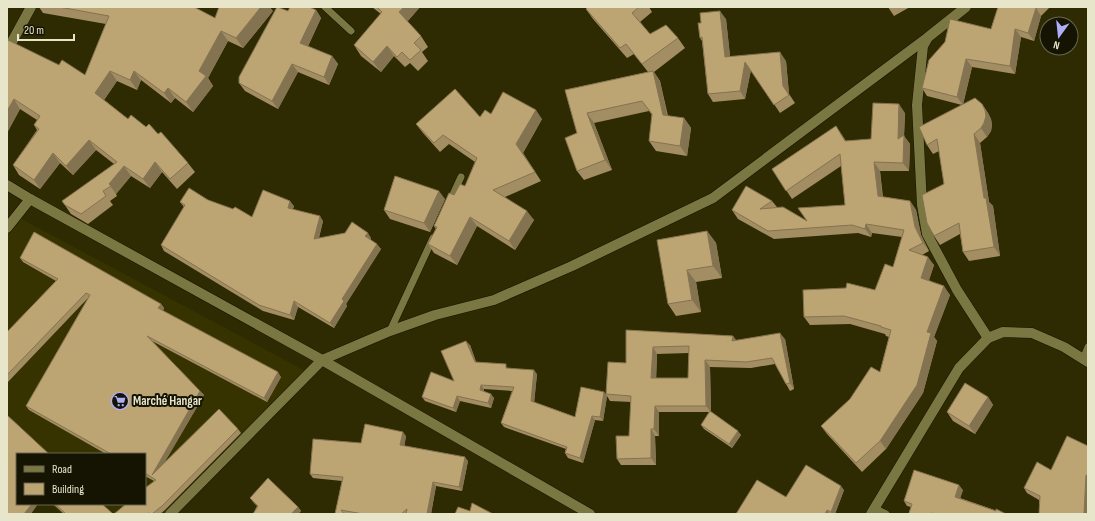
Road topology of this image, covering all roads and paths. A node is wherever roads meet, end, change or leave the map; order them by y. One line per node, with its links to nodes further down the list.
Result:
1 (25, 7): 5 (lane)
2 (31, 7): 5 (street)
3 (325, 7): 6 (lane)
4 (966, 7): 7 (street)
5 (25, 18): 8 (street)
6 (351, 31)
7 (927, 38): 15 (street); 16 (street)
8 (7, 51)
9 (461, 178): 12 (lane)
10 (7, 185): 11 (street)
11 (30, 199): 13 (street); 18 (street)
12 (445, 212)
13 (7, 228)
14 (435, 233): 15 (lane)
15 (390, 331): 18 (street)
16 (988, 338): 19 (street); 20 (street)
17 (1088, 347): 19 (lane)
18 (322, 360): 21 (street); 22 (street)
19 (1086, 360)
20 (873, 511): 23 (lane)
21 (170, 514)
22 (590, 514)
23 (886, 514)

